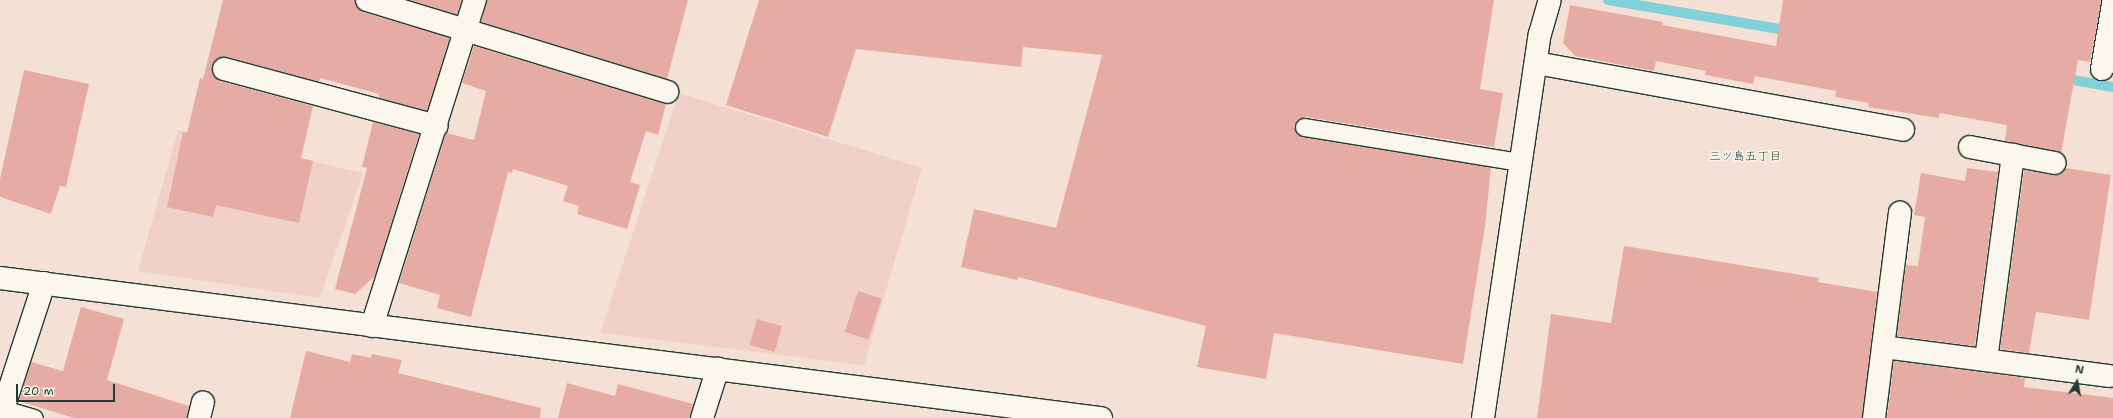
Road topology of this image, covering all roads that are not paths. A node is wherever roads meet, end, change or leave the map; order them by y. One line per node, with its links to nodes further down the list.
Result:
1 (367, 0): 5 (street)
2 (475, 0): 5 (street)
3 (1550, 0): 6 (street)
4 (2113, 4): 8 (street)
5 (467, 31): 9 (street); 10 (street)
6 (1536, 63): 12 (street); 15 (street)
7 (224, 69): 10 (street)
8 (2102, 69)
9 (667, 92)
10 (436, 126): 20 (street)
11 (1304, 127): 15 (lane)
12 (1903, 130)
13 (1970, 146): 14 (street)
14 (2013, 155): 16 (street); 22 (street)
15 (1521, 162): 29 (street)
16 (2055, 163)
17 (1900, 213): 21 (street)
18 (0, 278): 19 (street)
19 (44, 283): 20 (street); 25 (street)
20 (372, 326): 23 (street)
21 (1883, 347): 22 (street); 30 (street)
22 (1986, 360): 24 (street)
23 (718, 368): 27 (street); 28 (street)
24 (2109, 376)
25 (2, 413): 26 (lane)
26 (34, 418)
27 (702, 418)
28 (1101, 418)
29 (1483, 418)
30 (1874, 418)

